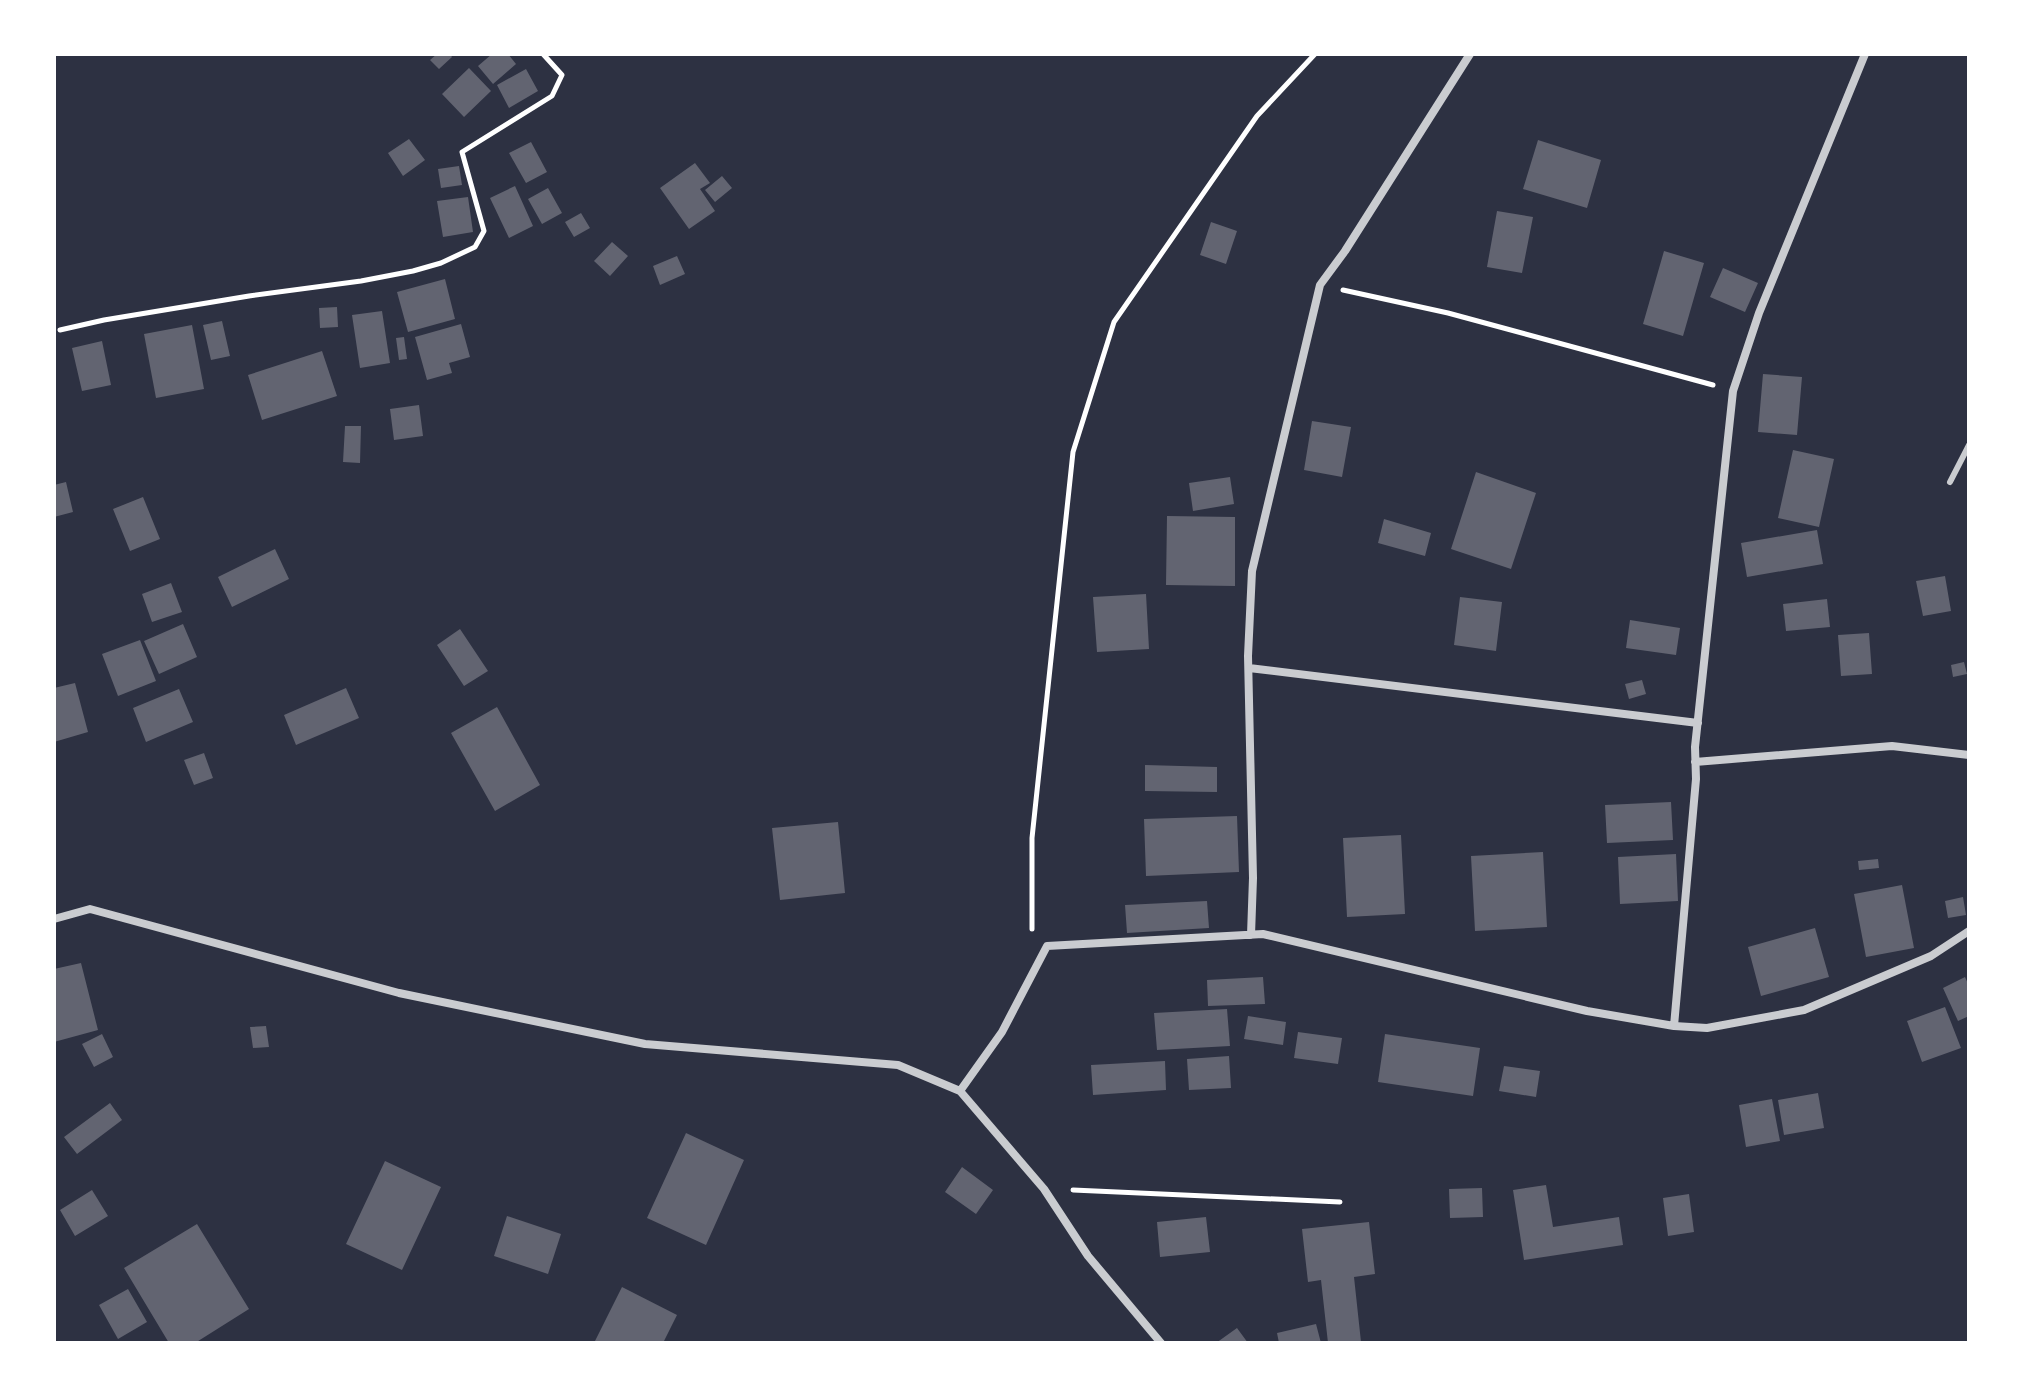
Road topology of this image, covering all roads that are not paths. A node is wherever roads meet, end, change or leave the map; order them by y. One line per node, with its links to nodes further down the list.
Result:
1 (1470, 54): 5 (street)
2 (1865, 54): 6 (street)
3 (1969, 445): 4 (lane)
4 (1950, 482)
5 (1249, 668): 6 (street); 11 (street)
6 (1698, 723): 8 (street)
7 (1969, 755): 8 (street)
8 (1695, 762): 12 (street)
9 (54, 919): 13 (street)
10 (1969, 931): 12 (street)
11 (1251, 935): 12 (street); 13 (street)
12 (1674, 1026)
13 (960, 1091): 14 (street)
14 (1161, 1343)

